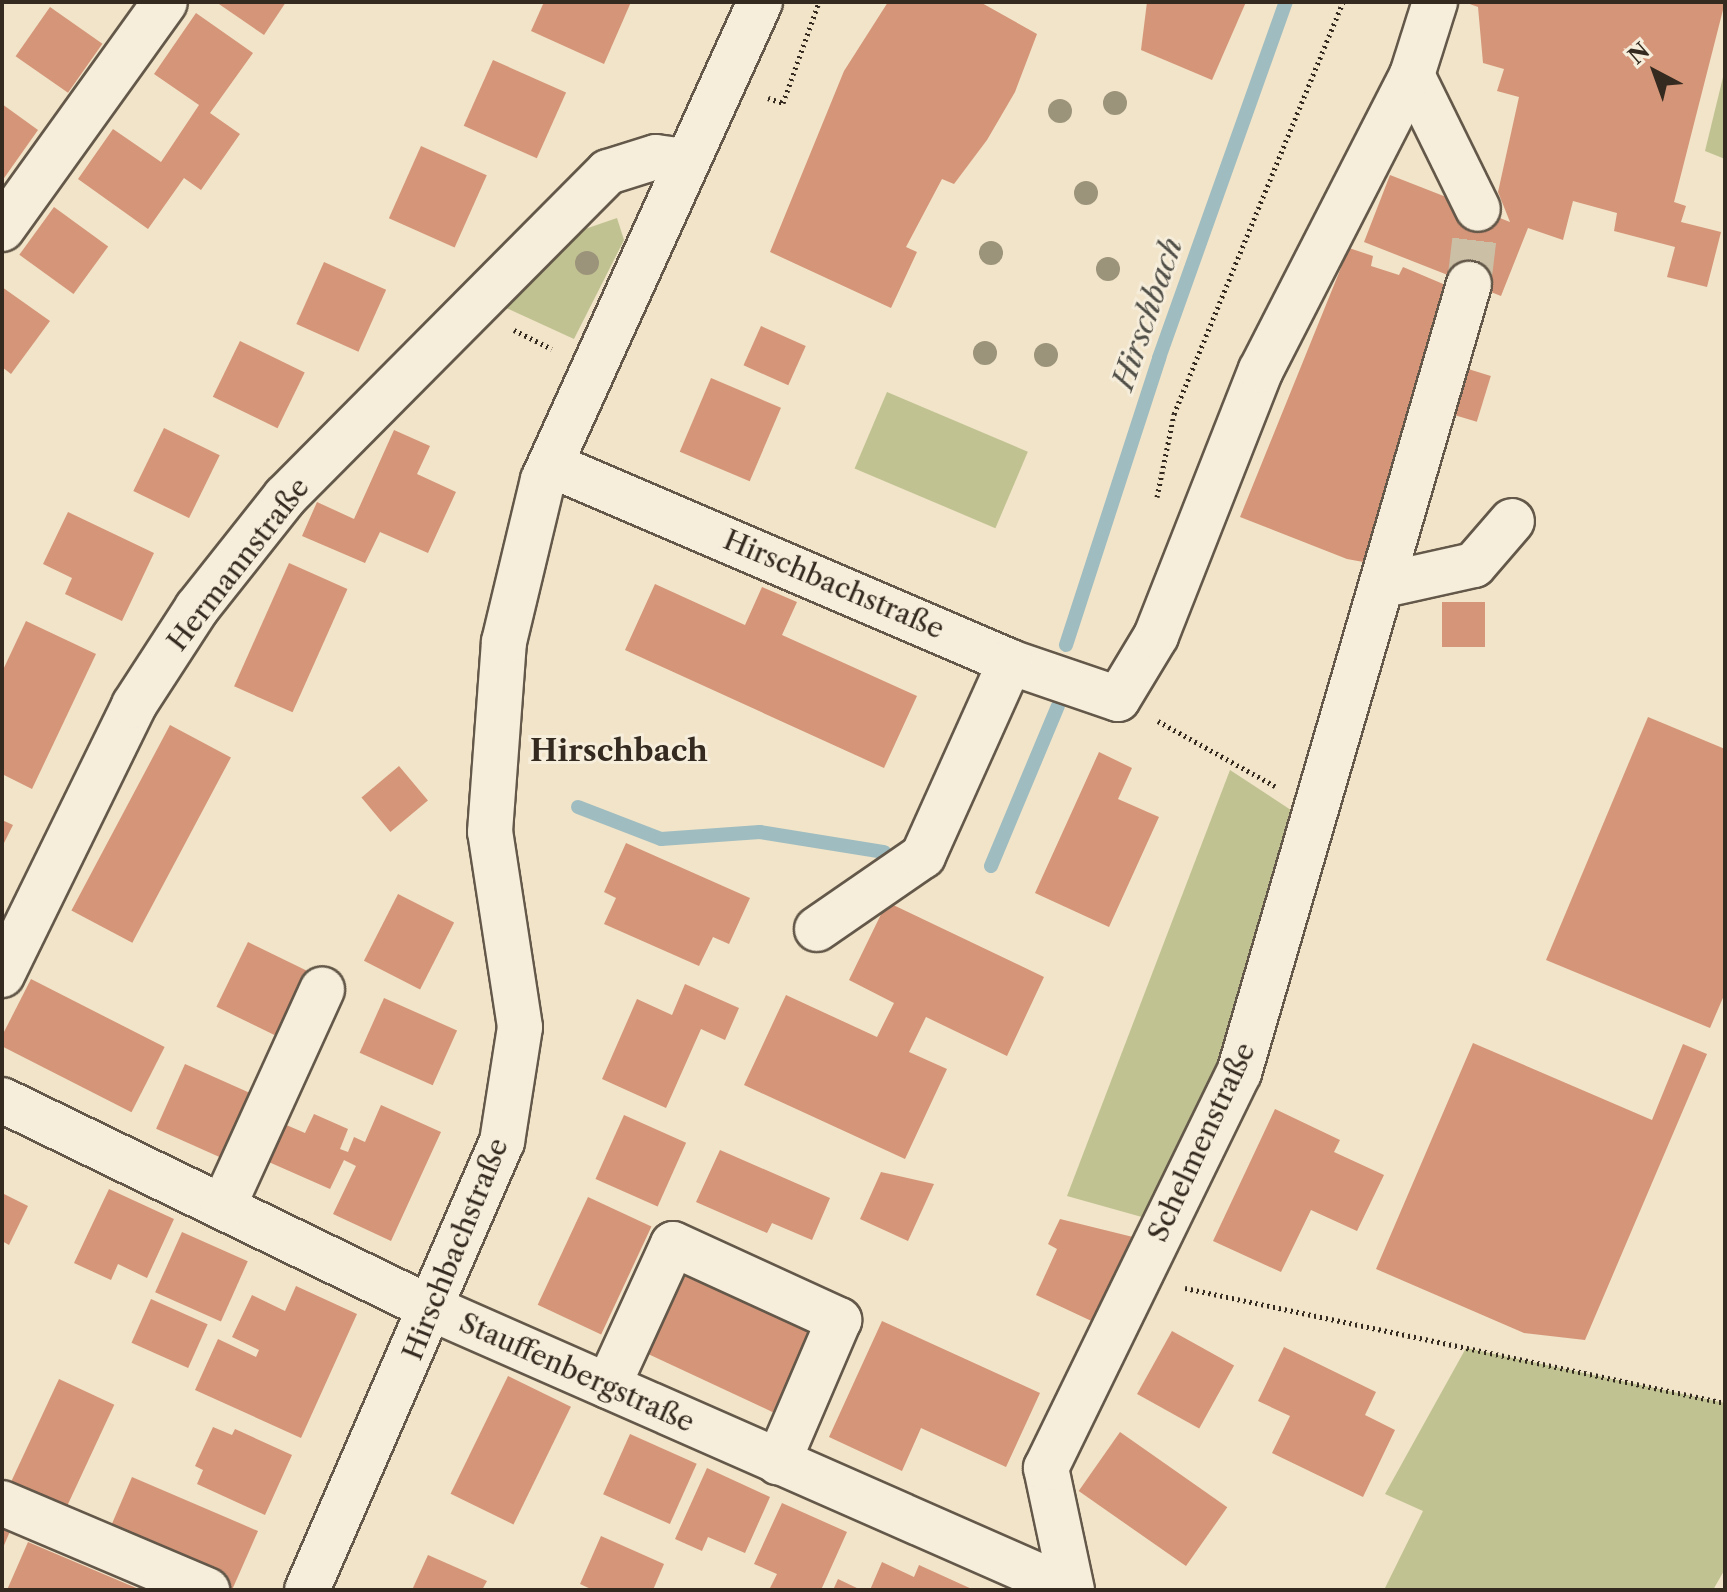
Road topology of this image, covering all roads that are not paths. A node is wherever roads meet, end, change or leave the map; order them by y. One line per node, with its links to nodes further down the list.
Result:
1 (165, 2): 7 (street)
2 (760, 2): 5 (street, Hirschbachstraße)
3 (1435, 2): 4 (street)
4 (1412, 75): 6 (street); 12 (street, Hirschbachstraße)
5 (685, 161): 9 (street, Hirschbachstraße); 14 (street, Hermannstraße)
6 (1478, 209)
7 (2, 229)
8 (1469, 284): 11 (street, Schelmenstraße)
9 (551, 465): 12 (street, Hirschbachstraße); 18 (street, Hirschbachstraße)
10 (1512, 521): 11 (street)
11 (1384, 585): 24 (street, Schelmenstraße)
12 (1010, 662): 13 (street)
13 (817, 929)
14 (2, 975)
15 (322, 990): 17 (street)
16 (2, 1100): 17 (street, Stauffenbergstraße)
17 (223, 1207): 18 (street, Stauffenbergstraße)
18 (433, 1309): 19 (street, Stauffenbergstraße); 23 (street, Hirschbachstraße)
19 (608, 1386): 20 (street, Stauffenbergstraße); 20 (street)
20 (778, 1462): 24 (street, Stauffenbergstraße)
21 (2, 1503): 22 (street)
22 (207, 1590)
23 (307, 1590)
24 (1072, 1590)

